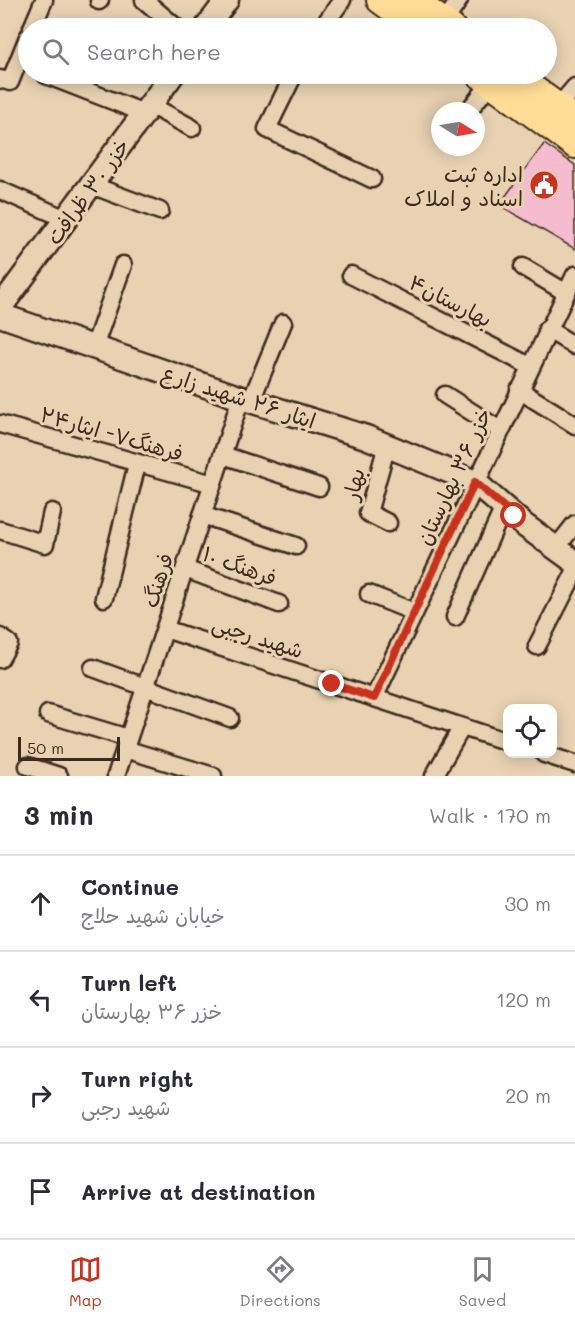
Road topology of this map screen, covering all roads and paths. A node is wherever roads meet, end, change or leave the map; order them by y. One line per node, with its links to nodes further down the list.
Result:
1 (44, 0): 8 (street)
2 (144, 0): 9 (street)
3 (227, 0): 10 (street)
4 (342, 0): 11 (street)
5 (380, 0): 7 (main road)
6 (459, 0): 13 (street)
7 (412, 12): 12 (main road)
8 (36, 18)
9 (165, 18)
10 (214, 18)
11 (329, 18)
12 (427, 18)
13 (451, 18)
14 (18, 61): 15 (street)
15 (0, 78)
16 (73, 84): 24 (street)
17 (166, 84): 24 (street, خزر ۳۰ ظرافت)
18 (289, 84): 28 (street)
19 (489, 84): 23 (street)
20 (502, 84): 27 (main road)
21 (508, 84): 25 (main road)
22 (575, 87): 25 (street)
23 (475, 102)
24 (147, 109): 26 (street); 29 (street, خزر ۳۰ ظرافت)
25 (567, 113)
26 (192, 128)
27 (575, 145)
28 (372, 179)
29 (91, 185): 31 (street); 32 (street, خزر ۳۰ ظرافت)
30 (0, 190): 32 (street)
31 (160, 211)
32 (66, 219): 38 (street, خزر ۳۰ ظرافت)
33 (123, 265): 43 (street)
34 (523, 267): 37 (street)
35 (351, 275): 44 (street, بهارستان۴)
36 (575, 275): 37 (street, خزر ۳۶ بهارستان)
37 (565, 292): 41 (street, خزر ۳۶ بهارستان)
38 (0, 308)
39 (0, 315): 43 (street, ایثار ۲۶ شهید زارع)
40 (283, 323): 47 (street, فرهنگ)
41 (547, 329): 42 (street); 44 (street, خزر ۳۶ بهارستان)
42 (575, 346)
43 (94, 347): 47 (street, ایثار ۲۶ شهید زارع)
44 (530, 366): 45 (street, خزر ۳۶ بهارستان)
45 (519, 390): 49 (street); 50 (street, خزر ۳۶ بهارستان)
46 (445, 395): 50 (street)
47 (246, 400): 51 (street, ایثار ۲۶ شهید زارع); 52 (street, فرهنگ)
48 (0, 424): 53 (street, فرهنگ۷- ایثار۲۴)
49 (575, 425)
50 (500, 430): 54 (street, خزر ۳۶ بهارستان)
51 (387, 446): 54 (street, ایثار ۲۶ شهید زارع); 60 (street, بهار)
52 (223, 455): 55 (street, فرهنگ); 56 (street)
53 (137, 464): 55 (street, فرهنگ۷- ایثار۲۴); 69 (street)
54 (475, 482): 57 (street, ایثار ۲۶ شهید زارع); 71 (street, خزر ۳۶ بهارستان)
55 (213, 484): 59 (street, فرهنگ)
56 (319, 487)
57 (504, 507): 64 (street, ایثار ۲۶ شهید زارع); 72 (street)
58 (52, 512): 62 (street)
59 (202, 515): 63 (street); 66 (street, فرهنگ)
60 (387, 523)
61 (575, 524): 64 (street)
62 (0, 530)
63 (296, 546)
64 (556, 548): 65 (street, ایثار ۲۶ شهید زارع)
65 (575, 562)
66 (184, 569): 70 (street, فرهنگ ۱۰); 73 (street, فرهنگ)
67 (575, 572): 75 (street)
68 (369, 594): 71 (street)
69 (104, 598)
70 (279, 604)
71 (414, 612): 79 (street, خزر ۳۶ بهارستان)
72 (455, 617)
73 (165, 629): 78 (street, فرهنگ); 79 (street, شهید رجبی)
74 (0, 637): 76 (street)
75 (537, 646)
76 (0, 659)
77 (93, 668): 78 (street)
78 (146, 686): 81 (street); 84 (street, فرهنگ)
79 (374, 698): 82 (street, شهید رجبی)
80 (48, 714): 84 (street)
81 (230, 717)
82 (462, 727): 83 (street, شهید رجبی); 91 (street)
83 (503, 741)
84 (127, 744): 89 (street, فرهنگ); 90 (street)
85 (557, 758): 86 (street)
86 (575, 764)
87 (28, 766): 88 (street)
88 (59, 776)
89 (116, 776)
90 (213, 776)
91 (434, 776)

